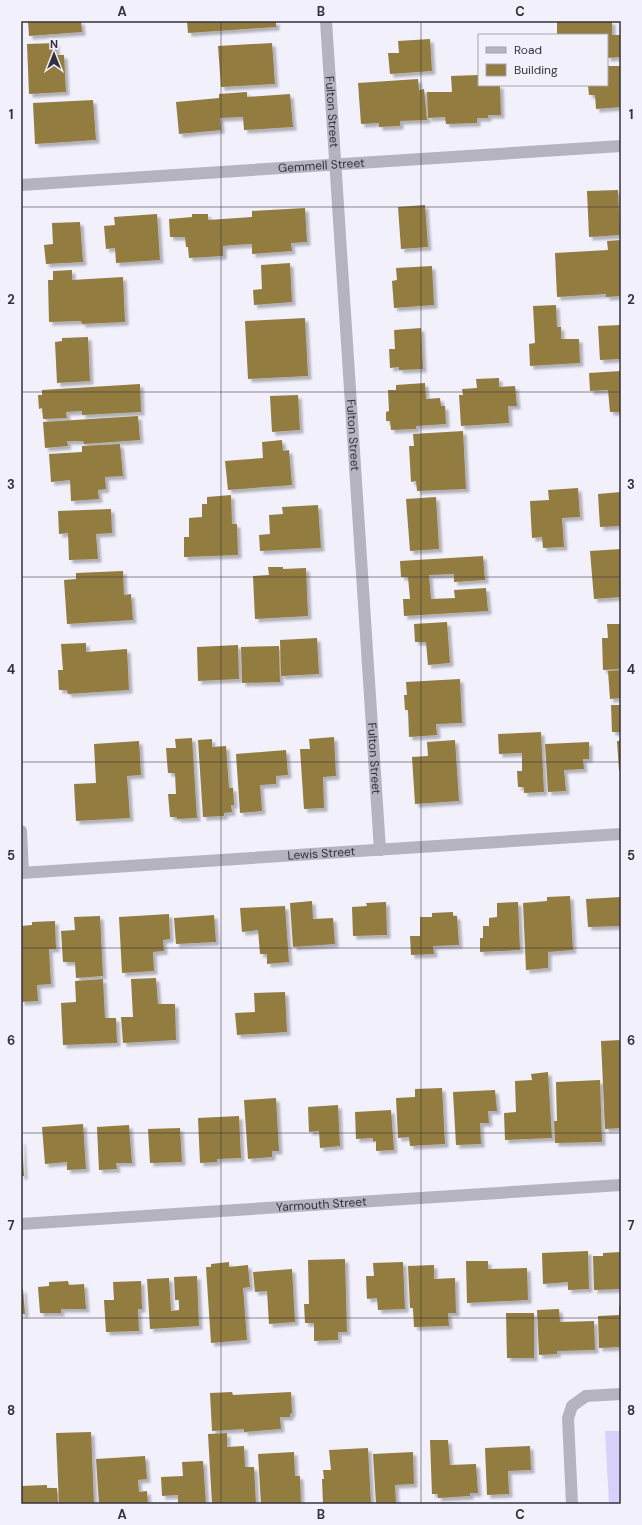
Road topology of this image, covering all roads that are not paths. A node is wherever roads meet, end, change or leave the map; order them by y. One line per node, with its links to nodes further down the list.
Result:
1 (326, 21): 3 (street, Fulton Street)
2 (621, 146): 3 (street, Gemmell Street)
3 (336, 165): 4 (street, Gemmell Street); 7 (street, Fulton Street)
4 (21, 186)
5 (21, 830): 8 (street)
6 (621, 834): 7 (street, Lewis Street)
7 (380, 850): 8 (street, Lewis Street)
8 (22, 873)
9 (621, 1185): 10 (street, Yarmouth Street)
10 (21, 1224)
11 (621, 1394): 12 (street)
12 (572, 1504)

